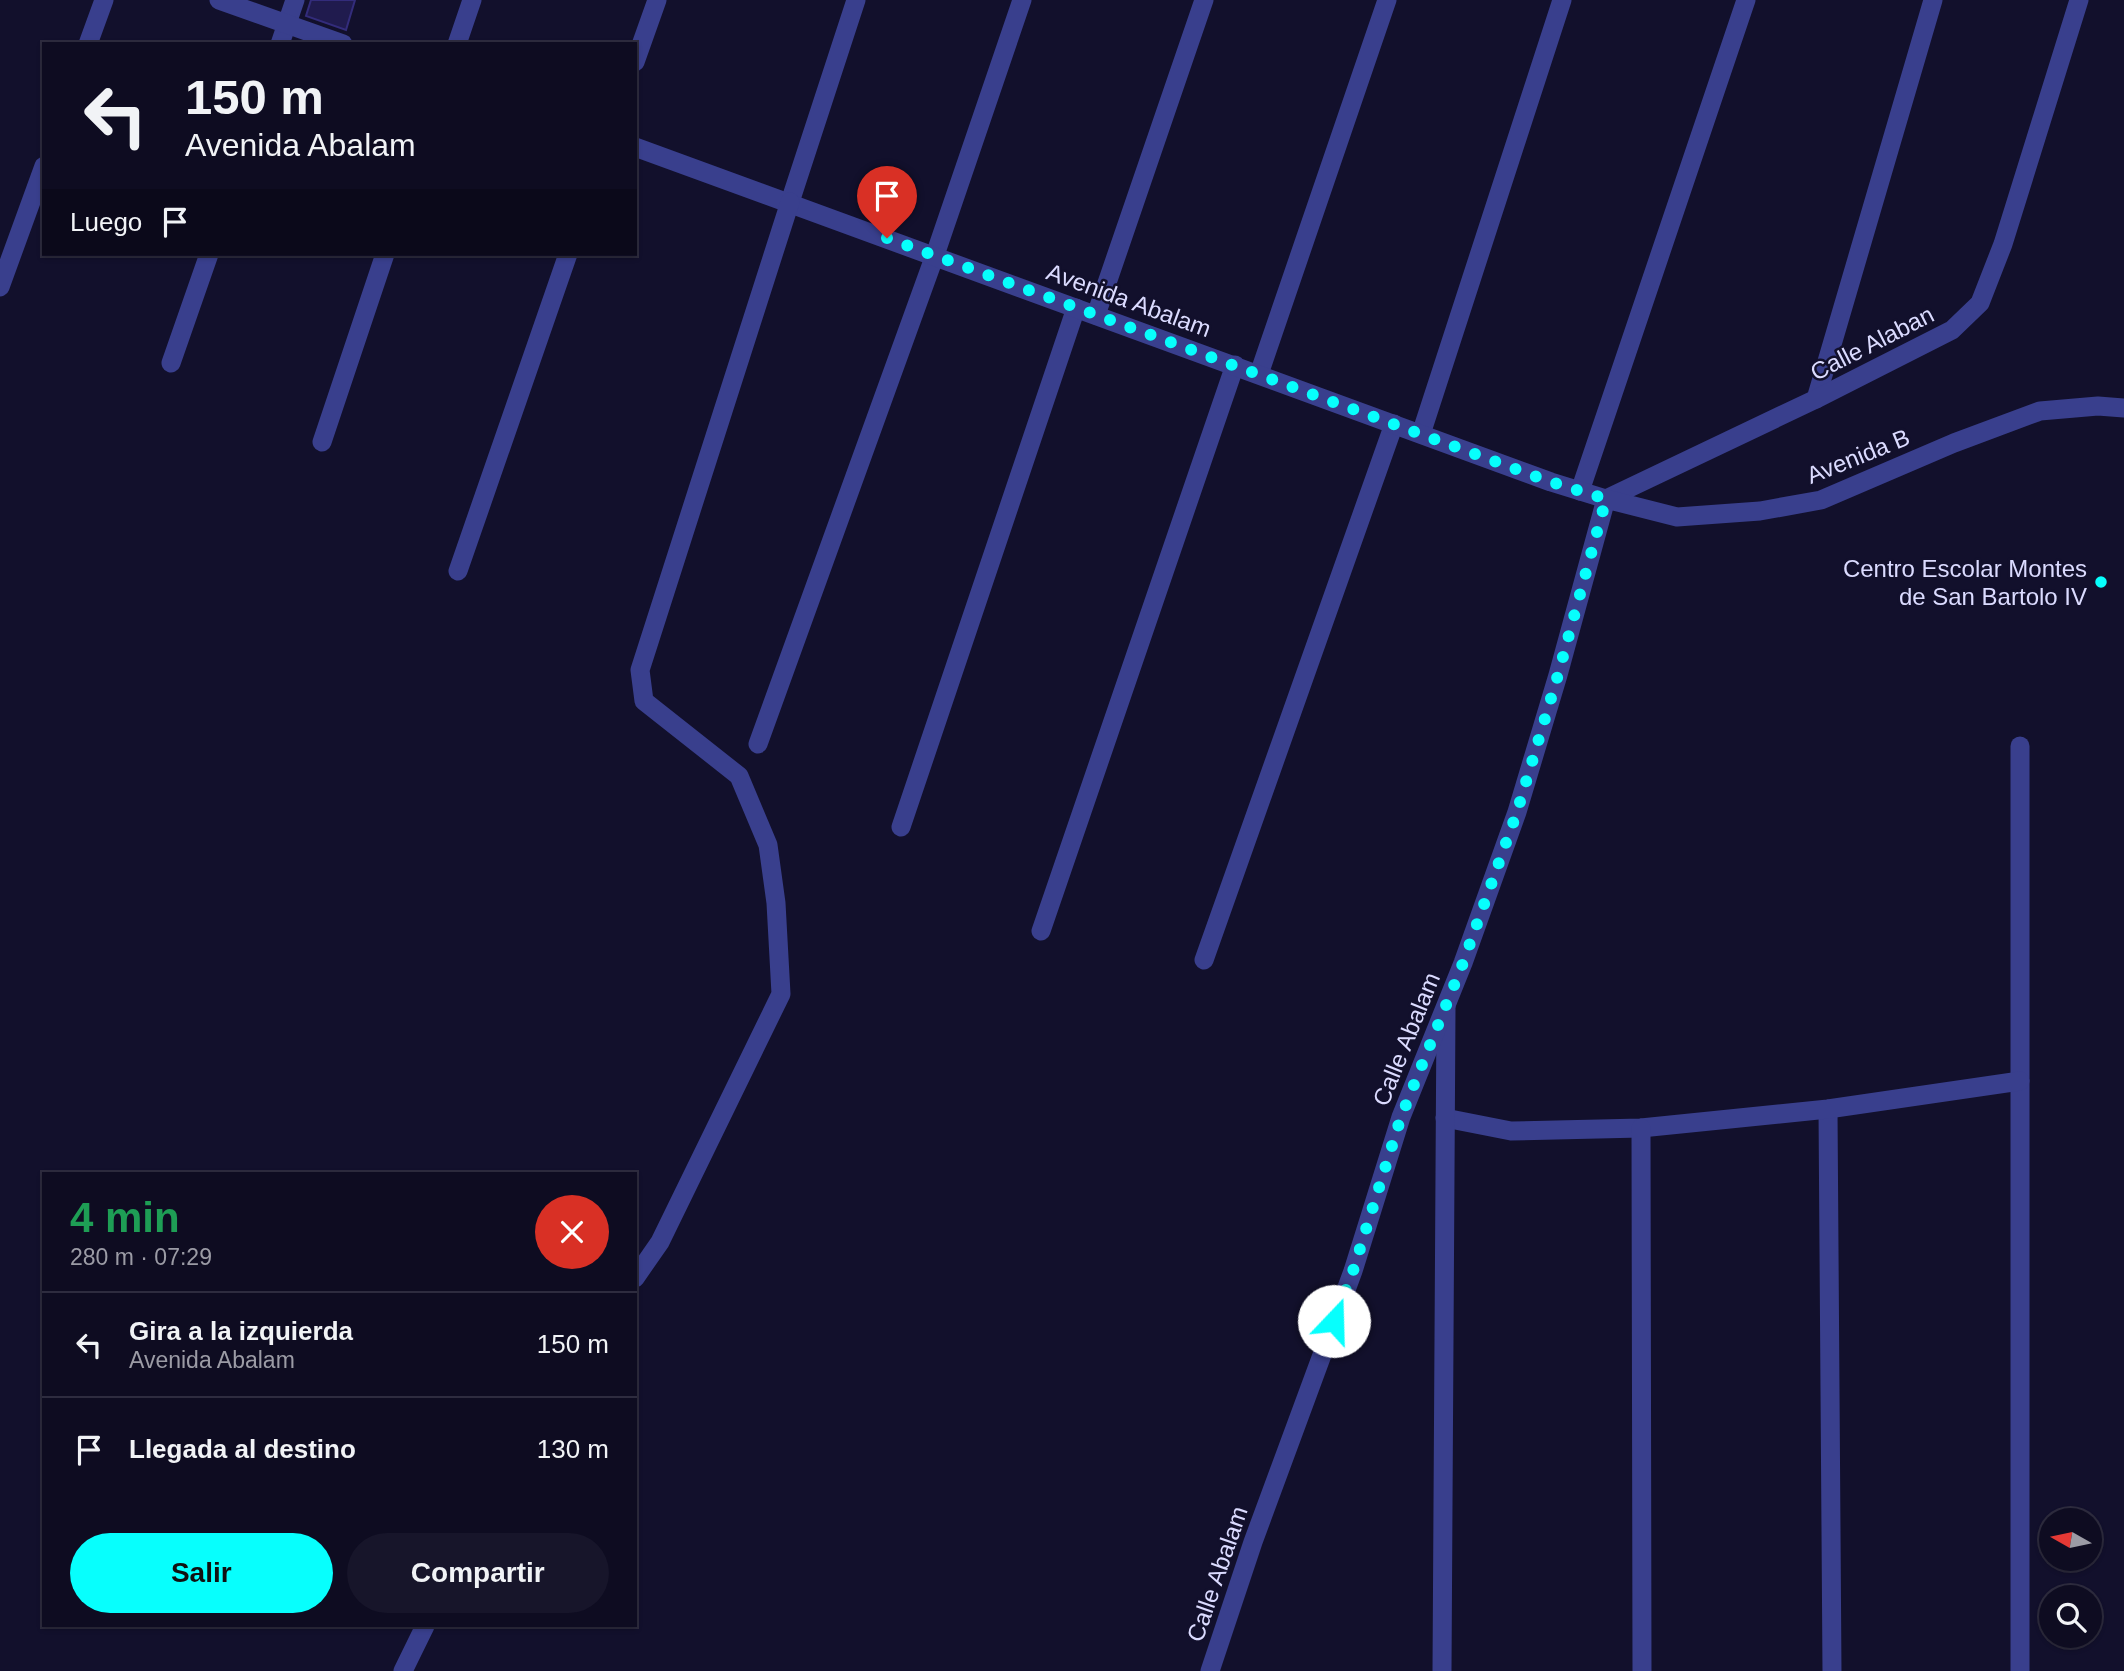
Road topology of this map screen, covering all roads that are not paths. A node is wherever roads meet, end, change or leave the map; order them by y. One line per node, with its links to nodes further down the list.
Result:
1 (104, 0): 15 (street)
2 (219, 0): 14 (street)
3 (295, 0): 14 (street)
4 (472, 0): 18 (street)
5 (657, 0): 19 (street)
6 (856, 0): 22 (street)
7 (1022, 0): 23 (street)
8 (1204, 0): 29 (street)
9 (1387, 0): 32 (street)
10 (1562, 0): 36 (street)
11 (1746, 0): 38 (street)
12 (1933, 0): 33 (street)
13 (2079, 0): 33 (street, Calle Alaban)
14 (287, 24): 16 (street); 17 (street)
15 (89, 42)
16 (281, 42)
17 (337, 42)
18 (458, 42)
19 (637, 56)
20 (637, 148): 22 (street, Avenida Abalam)
21 (42, 172): 27 (street)
22 (790, 202): 23 (street, Avenida Abalam); 51 (street)
23 (935, 255): 28 (street, Avenida Abalam); 41 (street)
24 (208, 256): 30 (street)
25 (384, 256): 37 (street)
26 (567, 256): 40 (street)
27 (0, 287)
28 (1076, 307): 29 (street, Avenida Abalam); 43 (street)
29 (1096, 315): 31 (street, Avenida Abalam)
30 (172, 363)
31 (1235, 365): 32 (street, Avenida Abalam); 44 (street)
32 (1259, 374): 35 (street, Avenida Abalam)
33 (1816, 399): 39 (street, Calle Alaban)
34 (2124, 408): 39 (street, Avenida B)
35 (1394, 424): 36 (street, Avenida Abalam); 45 (street)
36 (1421, 434): 38 (street, Avenida Abalam)
37 (322, 442)
38 (1580, 491): 39 (street, Avenida Abalam)
39 (1606, 499): 46 (street, Calle Abalam)
40 (458, 570)
41 (758, 744)
42 (2020, 746): 47 (street)
43 (901, 827)
44 (1041, 931)
45 (1204, 960)
46 (1446, 1004): 49 (street); 54 (street, Calle Abalam)
47 (2020, 1081): 48 (street); 58 (street)
48 (1828, 1109): 50 (street); 57 (street)
49 (1446, 1118): 50 (street); 55 (street)
50 (1642, 1128): 56 (street)
51 (637, 1275)
52 (425, 1627): 53 (street)
53 (403, 1671)
54 (1210, 1671)
55 (1442, 1671)
56 (1642, 1671)
57 (1832, 1671)
58 (2020, 1671)

